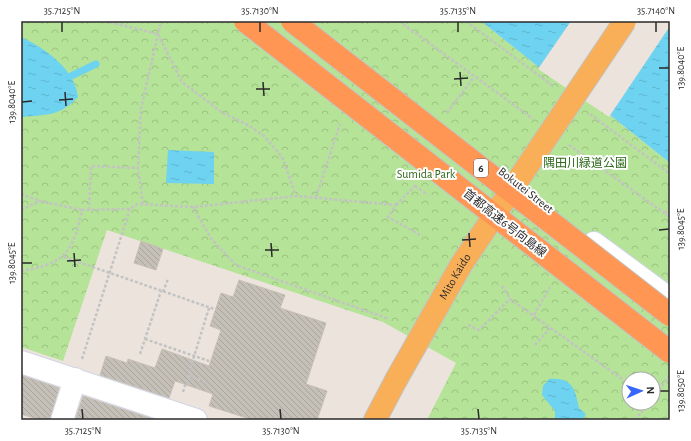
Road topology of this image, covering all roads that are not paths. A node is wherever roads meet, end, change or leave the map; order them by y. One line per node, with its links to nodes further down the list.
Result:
1 (245, 21): 7 (highway, 首都高速6号向島線 / 6, bridge)
2 (292, 21): 6 (highway, 6, bridge)
3 (307, 21): 5 (main road, Bokutei Street)
4 (625, 21): 12 (highway, Mito Kaido, bridge)
5 (670, 299)
6 (670, 315)
7 (670, 352)
8 (21, 362): 9 (main road)
9 (75, 379): 10 (main road); 11 (main road)
10 (186, 417)
11 (62, 420)
12 (375, 420)

